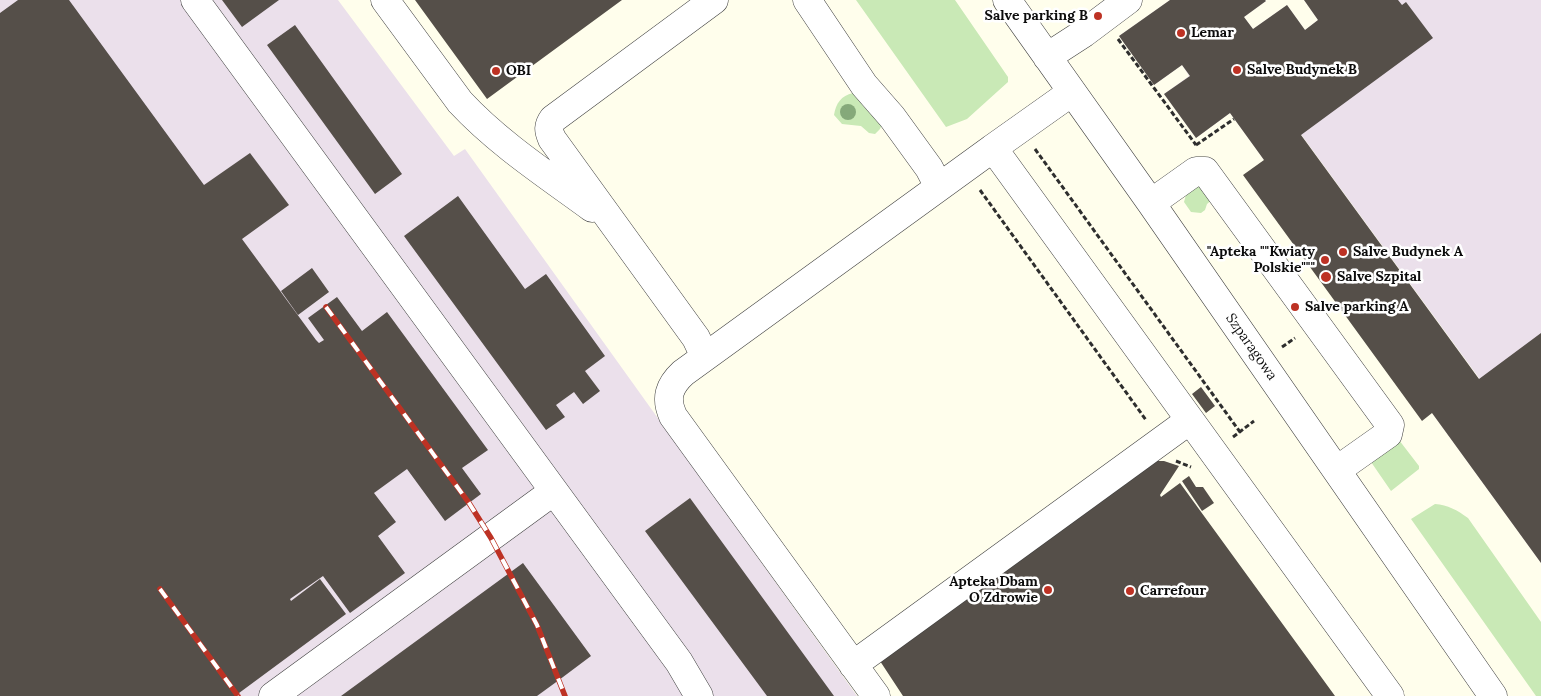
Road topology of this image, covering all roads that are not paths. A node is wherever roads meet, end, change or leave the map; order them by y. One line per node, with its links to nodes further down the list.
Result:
1 (195, 0): 16 (street)
2 (385, 0): 12 (street)
3 (714, 0): 12 (street)
4 (1007, 0): 7 (street, Szparagowa)
5 (1128, 0): 7 (street)
6 (810, 2): 10 (street)
7 (1047, 57): 8 (street, Szparagowa)
8 (1072, 92): 9 (street); 11 (street, Szparagowa)
9 (993, 148): 10 (street); 14 (street)
10 (939, 187): 13 (street)
11 (1151, 203): 15 (street, Szparagowa); 15 (street)
12 (614, 225): 13 (street)
13 (705, 357): 17 (street)
14 (1190, 420): 17 (street); 21 (street)
15 (1337, 470): 22 (street, Szparagowa)
16 (554, 491): 18 (street); 19 (street)
17 (853, 665): 20 (street)
18 (273, 696)
19 (699, 696)
20 (876, 696)
21 (1390, 696)
22 (1493, 696)

